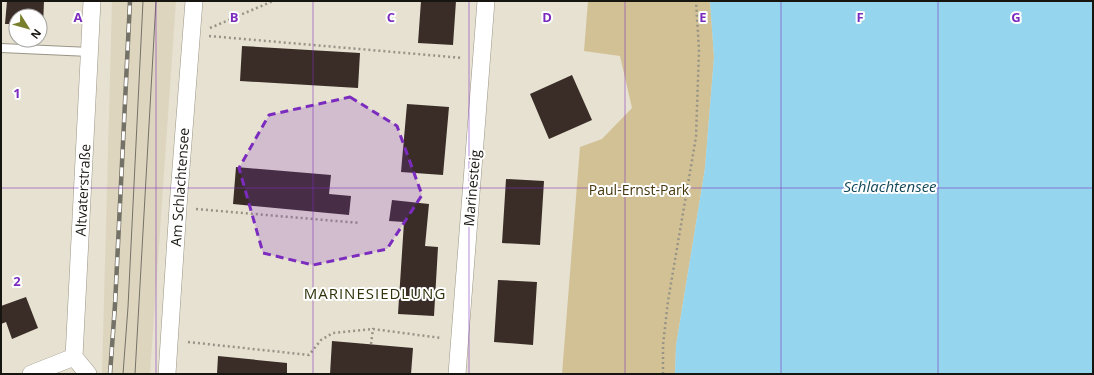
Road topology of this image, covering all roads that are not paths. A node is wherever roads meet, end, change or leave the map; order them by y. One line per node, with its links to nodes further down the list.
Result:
1 (92, 1): 5 (street, Altvaterstraße)
2 (194, 1): 9 (street, Am Schlachtensee)
3 (486, 1): 10 (street, Marinesteig)
4 (1, 48): 5 (lane)
5 (90, 52): 6 (street, Altvaterstraße)
6 (74, 357): 7 (street); 8 (street)
7 (31, 374)
8 (88, 374)
9 (167, 374)
10 (457, 374)

